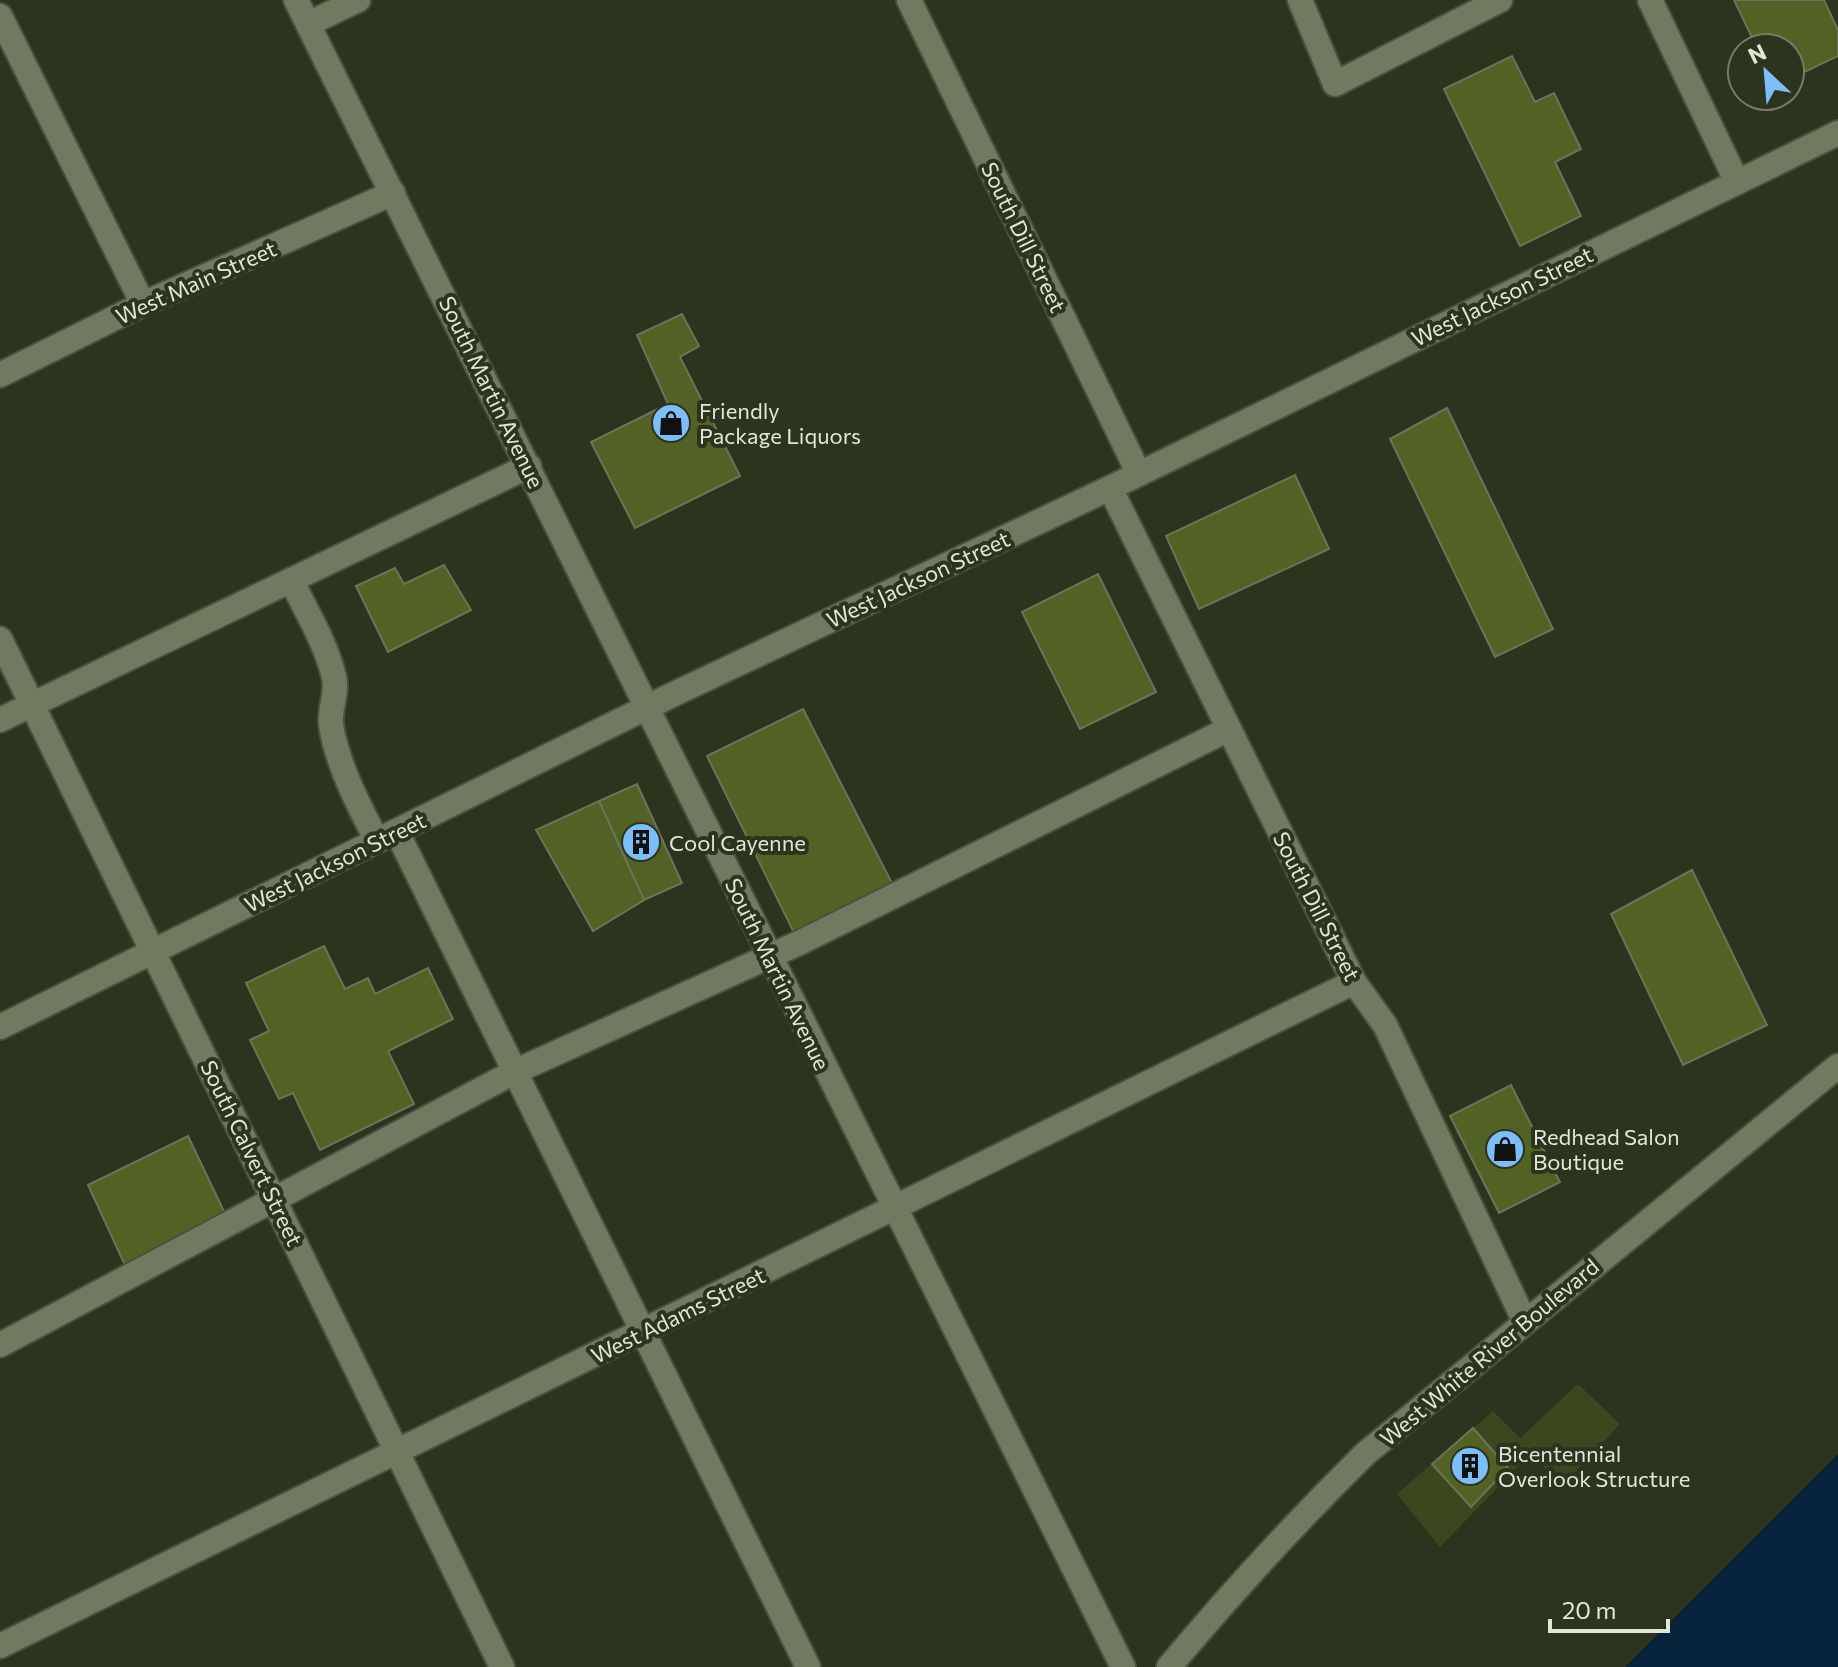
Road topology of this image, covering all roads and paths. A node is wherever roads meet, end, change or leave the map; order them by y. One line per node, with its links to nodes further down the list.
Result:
1 (296, 0): 8 (street, South Martin Avenue)
2 (358, 0): 8 (street)
3 (909, 0): 15 (street, South Dill Street)
4 (1300, 0): 5 (street)
5 (1500, 0)
6 (1650, 0): 10 (street)
7 (0, 16): 12 (street)
8 (308, 24): 11 (street, South Martin Avenue)
9 (1838, 133): 10 (street, West Jackson Street)
10 (1737, 182): 15 (street, West Jackson Street)
11 (393, 193): 12 (street, West Main Street); 14 (street, South Martin Avenue)
12 (143, 304): 13 (street, West Main Street)
13 (0, 375)
14 (529, 466): 17 (street); 20 (street, South Martin Avenue)
15 (1139, 474): 16 (street, West Jackson Street)
16 (1110, 488): 20 (street, West Jackson Street); 22 (street, South Dill Street)
17 (291, 580): 19 (street); 23 (street)
18 (0, 639): 19 (street, South Calvert Street)
19 (33, 704): 21 (street); 24 (street, South Calvert Street)
20 (648, 707): 23 (street, West Jackson Street); 25 (street, South Martin Avenue)
21 (0, 720)
22 (1229, 729): 25 (street); 26 (street, South Dill Street)
23 (387, 836): 24 (street, West Jackson Street); 29 (street)
24 (153, 952): 27 (street, West Jackson Street); 30 (street, South Calvert Street)
25 (769, 957): 29 (street); 31 (street, South Martin Avenue)
26 (1354, 982): 31 (street, West Adams Street); 32 (street, South Dill Street)
27 (0, 1027)
28 (1838, 1066): 32 (street, West White River Boulevard)
29 (514, 1072): 30 (street); 33 (street)
30 (275, 1200): 34 (street); 35 (street, South Calvert Street)
31 (895, 1209): 33 (street, West Adams Street); 39 (street, South Martin Avenue)
32 (1525, 1322): 40 (street, West White River Boulevard)
33 (642, 1333): 35 (street, West Adams Street); 38 (street)
34 (0, 1345)
35 (397, 1452): 36 (street, West Adams Street); 37 (street, South Calvert Street)
36 (0, 1646)
37 (502, 1667)
38 (808, 1667)
39 (1123, 1667)
40 (1169, 1667)

